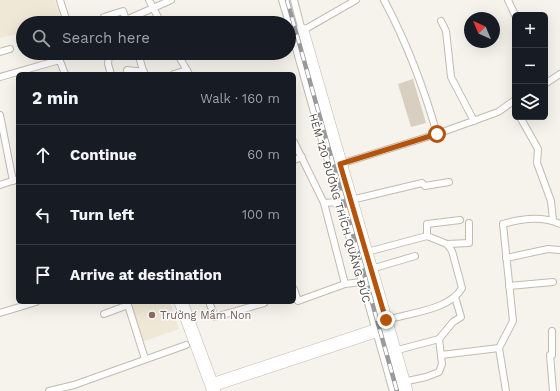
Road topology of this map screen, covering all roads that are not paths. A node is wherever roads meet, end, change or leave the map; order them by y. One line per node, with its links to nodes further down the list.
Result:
1 (60, 0): 11 (lane)
2 (149, 0): 9 (lane)
3 (171, 0): 9 (lane)
4 (282, 0): 16 (lane, HẺM 120 ĐƯỜNG THÍCH QUẢNG ĐỨC)
5 (294, 0): 18 (lane)
6 (356, 0): 18 (lane)
7 (384, 0): 41 (lane)
8 (508, 0): 10 (lane)
9 (153, 8): 14 (lane); 15 (lane)
10 (514, 12)
11 (65, 16)
12 (107, 16): 13 (lane)
13 (125, 16)
14 (138, 16)
15 (157, 16)
16 (287, 16)
17 (441, 20): 40 (lane)
18 (302, 31): 45 (street)
19 (10, 49): 21 (lane)
20 (296, 49): 50 (lane, HẺM 120 ĐƯỜNG THÍCH QUẢNG ĐỨC)
21 (0, 52)
22 (108, 60): 30 (lane)
23 (140, 60): 32 (lane)
24 (181, 60): 33 (lane)
25 (56, 61): 28 (lane); 29 (lane)
26 (127, 70): 31 (lane)
27 (16, 72): 35 (lane)
28 (18, 72)
29 (64, 72)
30 (110, 72)
31 (138, 72)
32 (144, 72)
33 (188, 72)
34 (560, 74): 36 (lane)
35 (0, 77)
36 (548, 80)
37 (512, 104): 40 (lane)
38 (0, 115): 46 (lane)
39 (522, 120): 53 (lane)
40 (474, 121): 41 (lane)
41 (437, 134): 45 (lane)
42 (296, 146): 43 (lane)
43 (302, 157): 44 (lane); 51 (lane)
44 (296, 159)
45 (340, 164): 49 (street)
46 (15, 180): 48 (lane)
47 (449, 182): 49 (lane)
48 (0, 185)
49 (351, 200): 50 (street); 59 (street)
50 (338, 202): 51 (lane); 63 (lane, HẺM 120 ĐƯỜNG THÍCH QUẢNG ĐỨC)
51 (324, 203): 65 (lane)
52 (460, 220): 56 (lane)
53 (553, 220): 55 (lane); 61 (lane)
54 (469, 223): 57 (lane)
55 (560, 224)
56 (427, 236): 57 (lane); 59 (lane)
57 (447, 244): 68 (lane)
58 (560, 250): 61 (lane)
59 (367, 252): 62 (street)
60 (415, 256): 62 (lane)
61 (506, 258): 66 (lane)
62 (371, 268): 75 (street)
63 (361, 282): 65 (lane); 77 (lane, HẺM 120 ĐƯỜNG THÍCH QUẢNG ĐỨC)
64 (553, 282): 66 (lane)
65 (345, 284): 67 (lane)
66 (509, 286): 80 (lane)
67 (296, 295)
68 (455, 297): 75 (lane); 78 (lane)
69 (30, 304): 73 (lane)
70 (182, 304): 85 (street)
71 (210, 304): 72 (lane)
72 (257, 304)
73 (0, 314)
74 (104, 314): 83 (lane)
75 (386, 320): 81 (street)
76 (552, 330): 89 (lane)
77 (375, 331): 85 (street); 87 (lane, HẺM 120 ĐƯỜNG THÍCH QUẢNG ĐỨC)
78 (439, 339): 81 (lane); 82 (lane)
79 (186, 345): 83 (lane)
80 (499, 348): 82 (lane); 88 (lane)
81 (394, 351): 84 (street)
82 (441, 355): 84 (lane)
83 (145, 359): 86 (lane)
84 (404, 386)
85 (213, 388)
86 (50, 391)
87 (392, 391)
88 (507, 391)
89 (553, 391)

